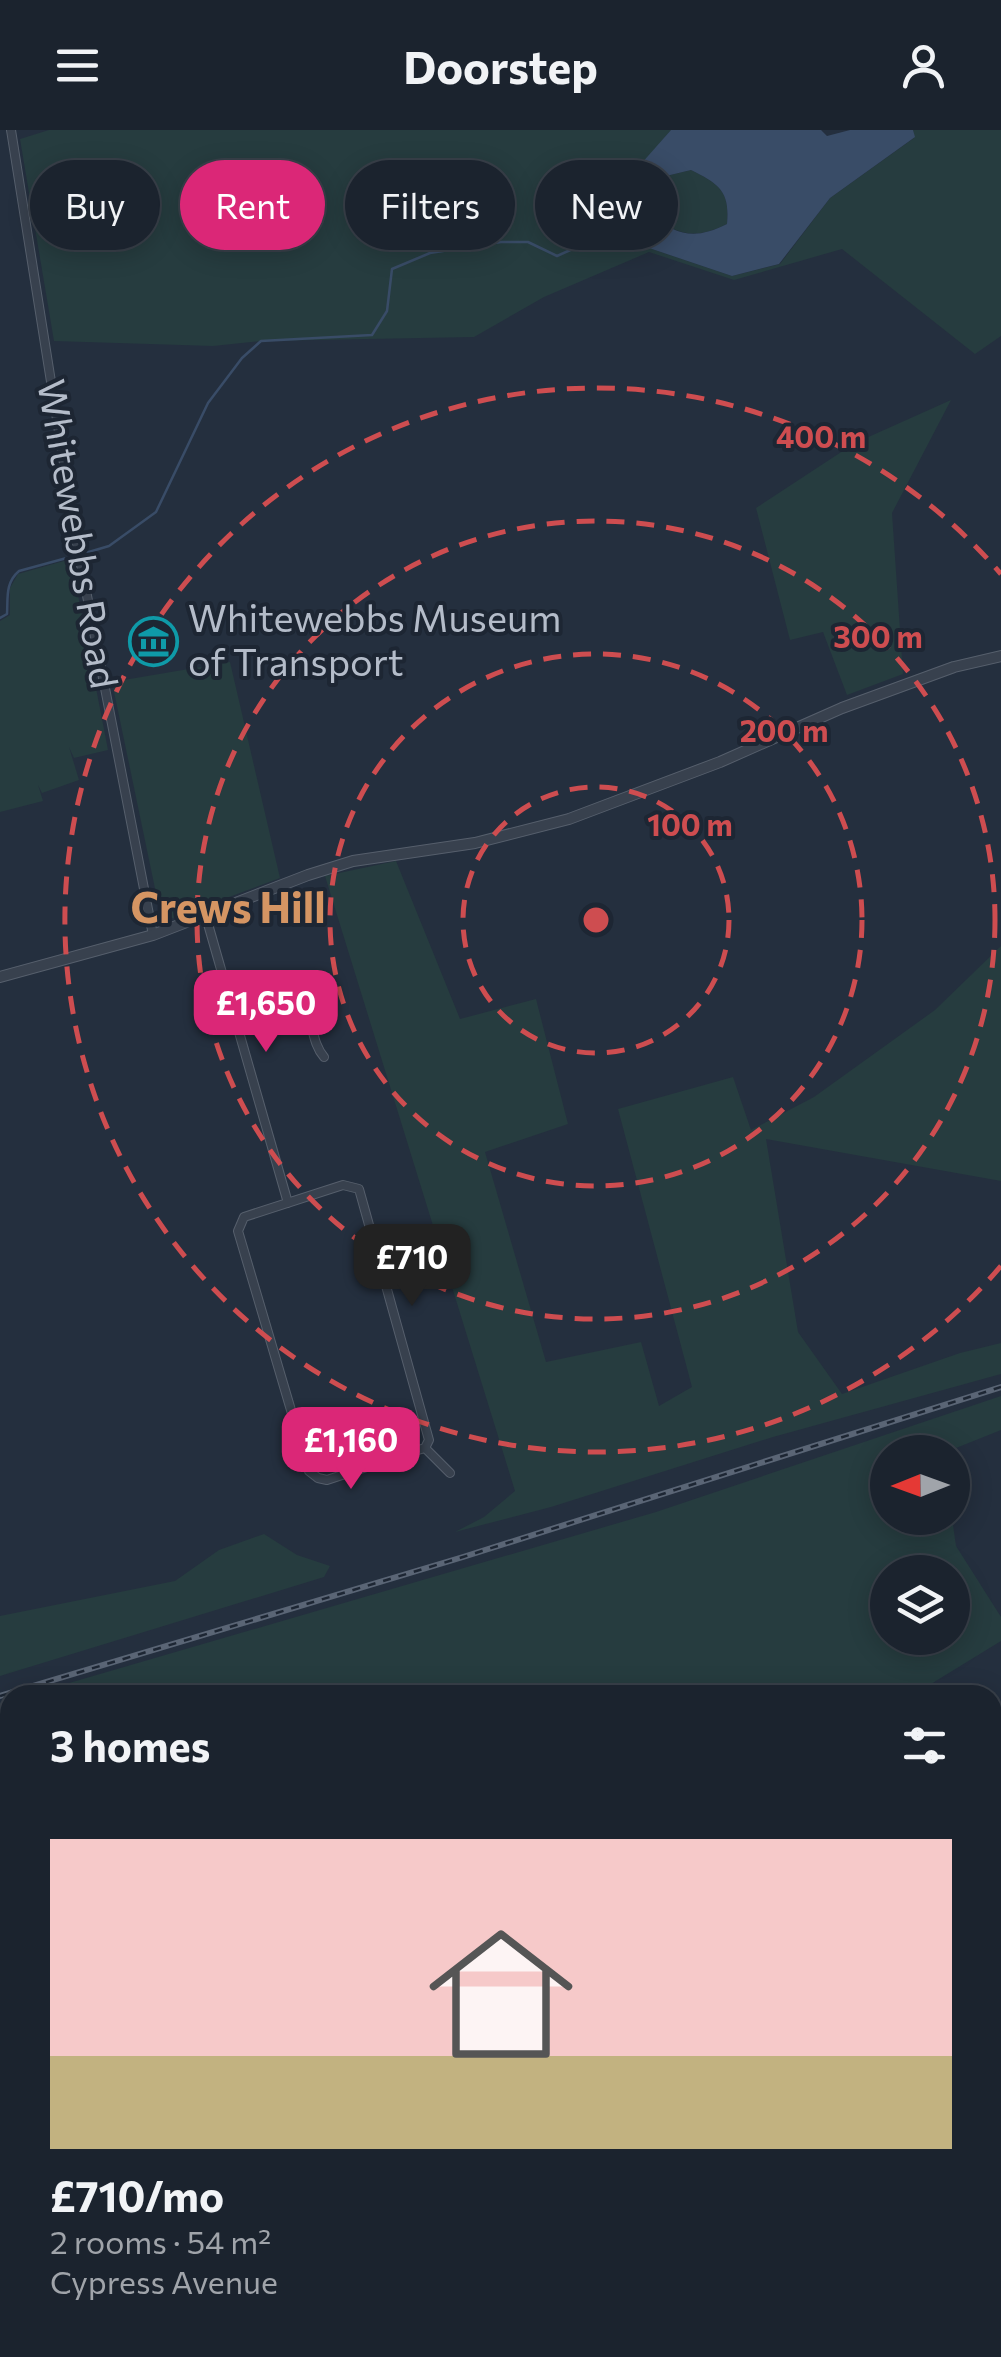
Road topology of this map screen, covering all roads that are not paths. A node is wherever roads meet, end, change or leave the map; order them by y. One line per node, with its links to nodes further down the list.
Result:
1 (10, 130): 4 (street, Whitewebbs Road)
2 (1001, 656): 3 (street)
3 (206, 918): 4 (street); 8 (street)
4 (153, 936): 5 (street)
5 (0, 977)
6 (318, 997): 7 (street)
7 (303, 1006): 8 (street); 9 (street)
8 (237, 1020): 10 (street)
9 (324, 1057)
10 (288, 1203): 11 (street); 11 (street)
11 (425, 1448): 12 (street)
12 (450, 1473)

